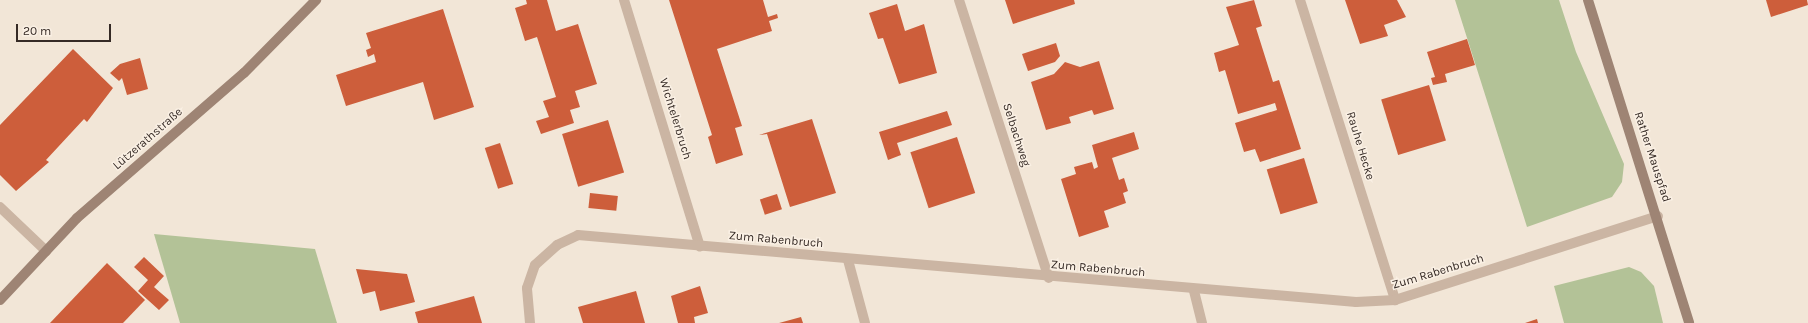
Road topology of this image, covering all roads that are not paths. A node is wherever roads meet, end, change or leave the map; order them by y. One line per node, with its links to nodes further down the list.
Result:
1 (316, 0): 9 (street, Lützerathstraße)
2 (624, 0): 8 (street, Wichtelerbruch)
3 (959, 0): 11 (street, Selbachweg)
4 (1300, 0): 14 (street, Rauhe Hecke)
5 (1588, 0): 7 (street, Rather Mauspfad)
6 (0, 207): 9 (street)
7 (1658, 216): 14 (street, Zum Rabenbruch); 18 (street, Rather Mauspfad)
8 (700, 247): 10 (street, Zum Rabenbruch); 15 (street, Zum Rabenbruch)
9 (46, 251): 13 (street, Lützerathstraße)
10 (848, 260): 11 (street, Zum Rabenbruch); 16 (street)
11 (1049, 278): 12 (street, Zum Rabenbruch)
12 (1194, 291): 14 (street, Zum Rabenbruch); 17 (street)
13 (0, 300)
14 (1395, 300)
15 (530, 323)
16 (865, 323)
17 (1202, 323)
18 (1690, 323)

